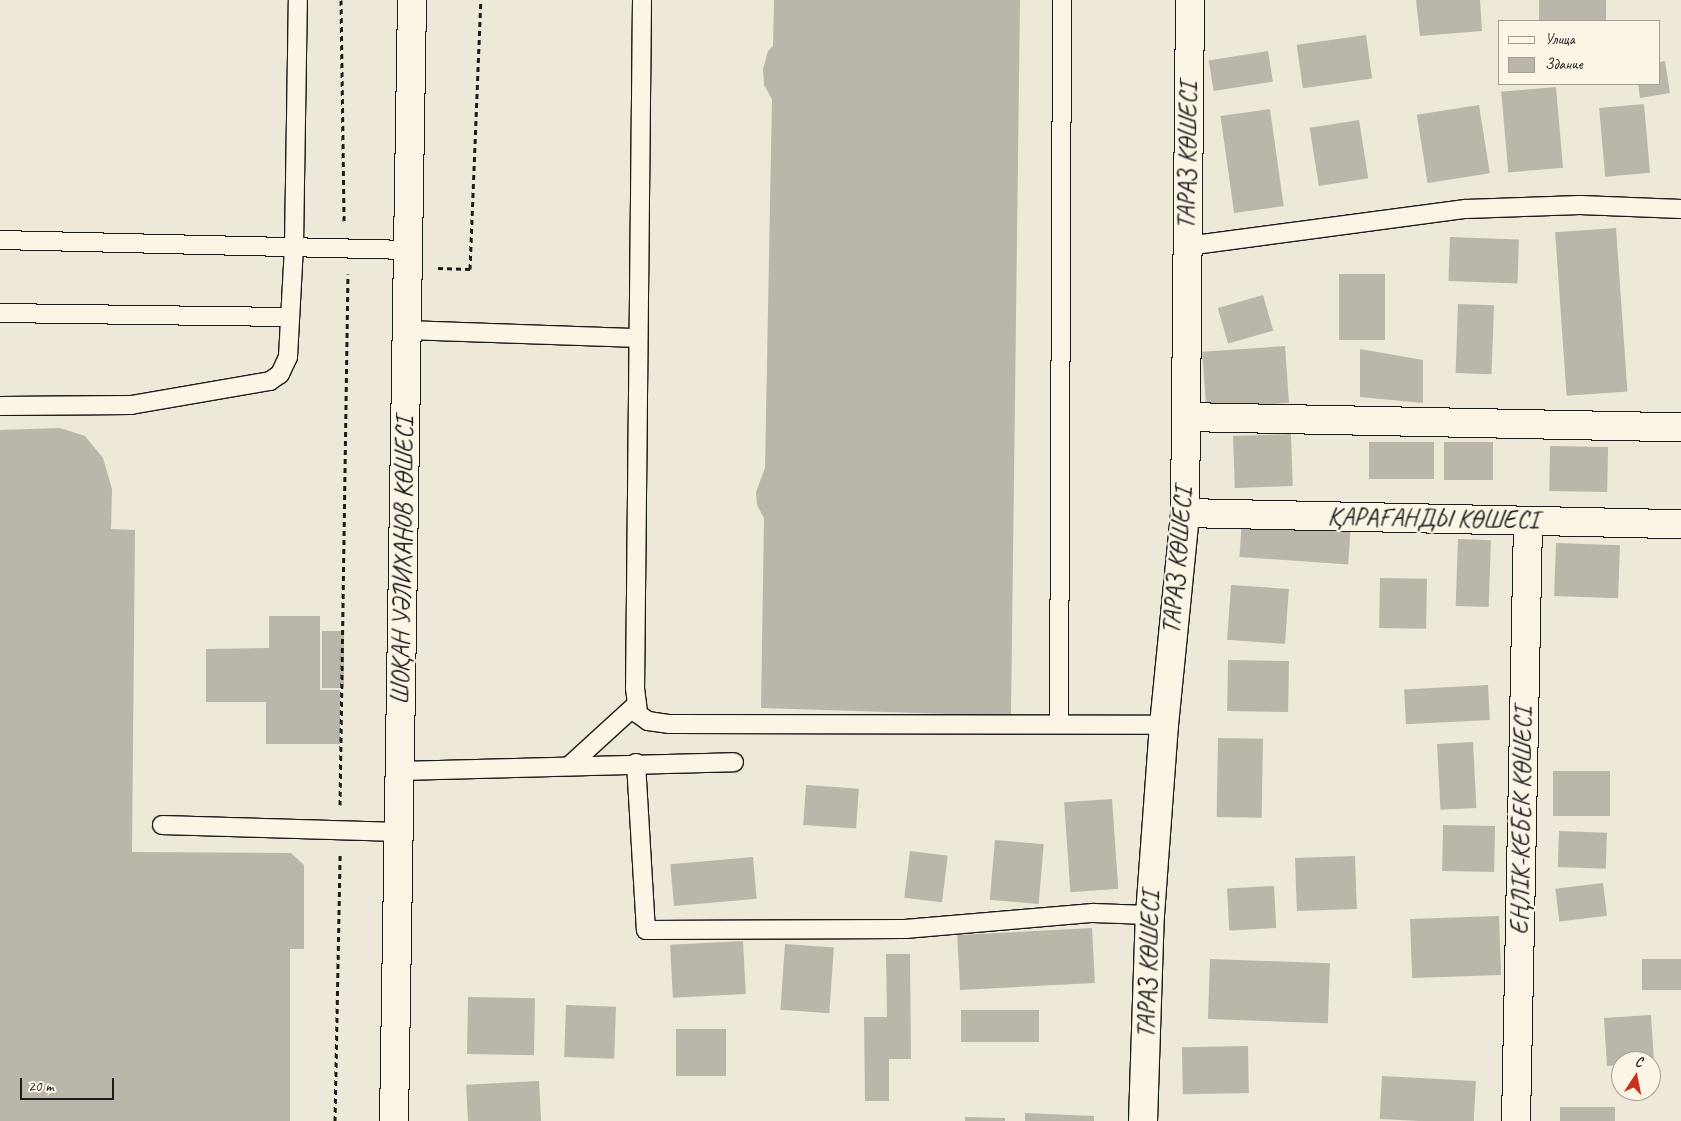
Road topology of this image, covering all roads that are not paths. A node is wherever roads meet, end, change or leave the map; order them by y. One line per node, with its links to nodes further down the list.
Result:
1 (298, 0): 10 (lane)
2 (399, 0): 7 (street)
3 (412, 0): 7 (street, ШОҚАН УӘЛИХАНОВ КӨШЕСІ)
4 (642, 0): 16 (lane)
5 (1062, 0): 24 (lane)
6 (1190, 0): 11 (street, ТАРАЗ КӨШЕСІ)
7 (412, 44): 12 (street, ШОҚАН УӘЛИХАНОВ КӨШЕСІ)
8 (1681, 209): 11 (lane)
9 (0, 240): 10 (lane)
10 (294, 246): 12 (lane); 14 (lane)
11 (1187, 246): 18 (street, ТАРАЗ КӨШЕСІ)
12 (408, 250): 15 (street, ШОҚАН УӘЛИХАНОВ КӨШЕСІ)
13 (0, 313): 14 (lane)
14 (290, 317): 17 (lane)
15 (407, 330): 16 (lane); 29 (street, ШОҚАН УӘЛИХАНОВ КӨШЕСІ)
16 (638, 338): 23 (lane)
17 (0, 406)
18 (1186, 417): 19 (street); 20 (street, ТАРАЗ КӨШЕСІ)
19 (1681, 427)
20 (1185, 514): 21 (street, ҚАРАҒАНДЫ КӨШЕСІ); 25 (street, ТАРАЗ КӨШЕСІ)
21 (1528, 521): 22 (street, ҚАРАҒАНДЫ КӨШЕСІ); 35 (street, ЕҢЛІК-КЕБЕК КӨШЕСІ)
22 (1681, 524)
23 (637, 704): 24 (lane); 28 (lane)
24 (1059, 724): 25 (lane)
25 (1164, 725): 32 (street, ТАРАЗ КӨШЕСІ)
26 (734, 762): 27 (lane)
27 (636, 763): 28 (lane); 32 (lane)
28 (569, 766): 29 (lane)
29 (400, 771): 31 (street, ШОҚАН УӘЛИХАНОВ КӨШЕСІ)
30 (162, 825): 31 (lane)
31 (399, 832): 33 (street, ШОҚАН УӘЛИХАНОВ КӨШЕСІ)
32 (1150, 915): 34 (street, ТАРАЗ КӨШЕСІ)
33 (394, 1121)
34 (1143, 1121)
35 (1516, 1121)

